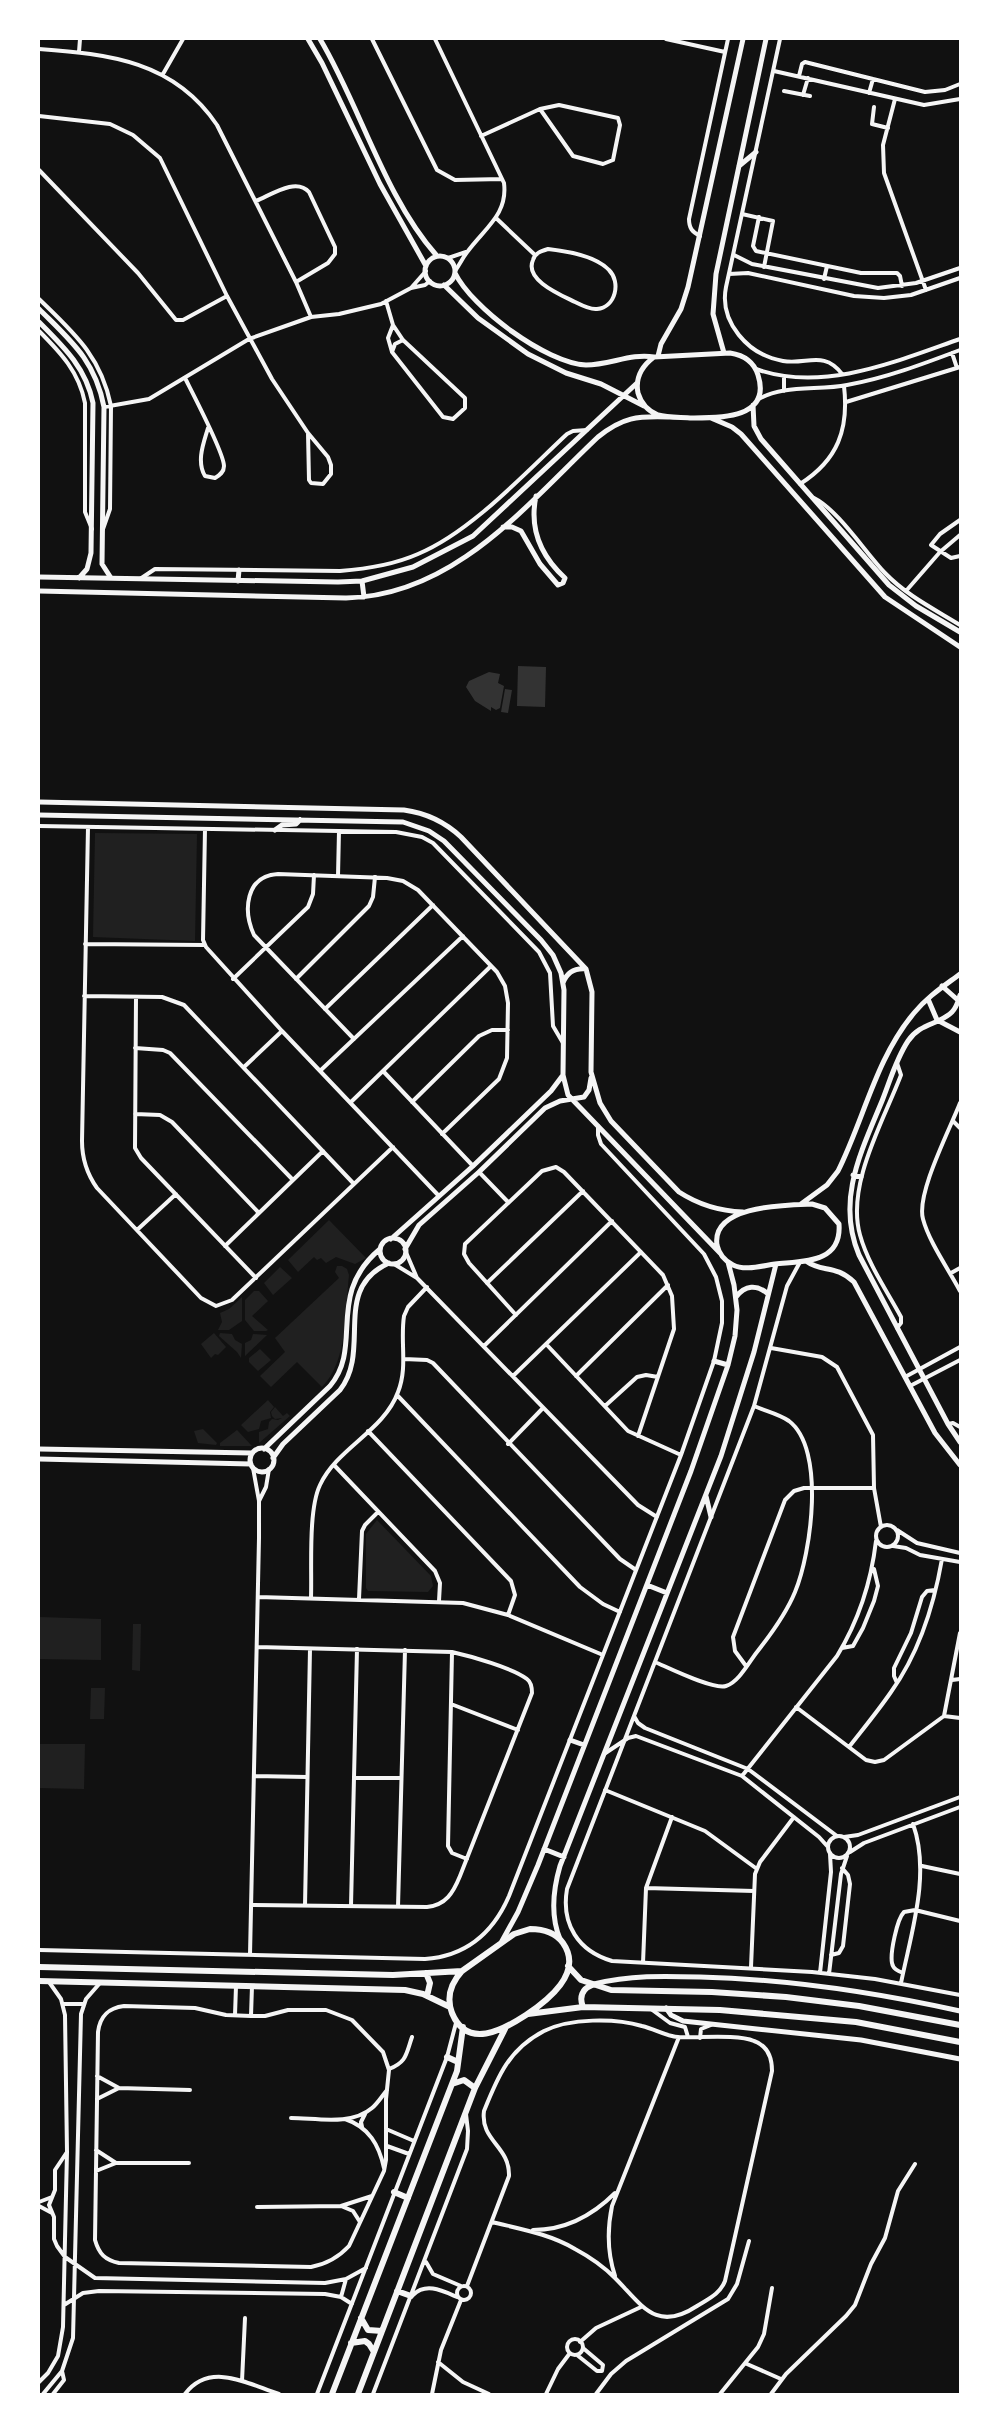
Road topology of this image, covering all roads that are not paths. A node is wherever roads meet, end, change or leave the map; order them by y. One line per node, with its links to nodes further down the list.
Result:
1 (80, 39): 13 (street)
2 (183, 39): 16 (street)
3 (308, 39): 50 (street)
4 (320, 39): 45 (street)
5 (372, 39): 35 (street)
6 (435, 39): 31 (street)
7 (666, 39): 14 (street)
8 (728, 39): 14 (street)
9 (743, 39): 40 (street)
10 (766, 39): 33 (street)
11 (780, 39): 15 (street)
12 (39, 49): 13 (street)
13 (79, 52): 16 (street)
14 (725, 52): 40 (street)
15 (774, 71): 17 (street); 32 (street)
16 (163, 74): 36 (street)
17 (799, 76): 18 (street); 19 (street)
18 (808, 78): 22 (street); 23 (street)
19 (873, 79): 20 (street); 22 (street)
20 (960, 84)
21 (784, 91): 23 (street)
22 (869, 93): 25 (street)
23 (803, 95): 24 (street)
24 (810, 96)
25 (895, 99): 26 (street); 30 (street)
26 (960, 100)
27 (874, 108): 30 (street)
28 (540, 109): 28 (street); 31 (street)
29 (39, 116): 62 (street)
30 (888, 128): 56 (street)
31 (481, 136): 35 (street)
32 (756, 152): 33 (street); 37 (street)
33 (739, 166): 75 (street)
34 (39, 170): 62 (street)
35 (502, 179): 39 (street)
36 (256, 201): 57 (street); 57 (street)
37 (742, 214): 38 (street); 44 (street)
38 (759, 217): 42 (street); 42 (street)
39 (496, 218): 41 (street); 43 (street)
40 (700, 236): 77 (street)
41 (466, 252): 46 (street); 51 (street)
42 (767, 254): 47 (street); 48 (street)
43 (536, 255): 43 (street)
44 (734, 255): 47 (street); 52 (street)
45 (437, 256): 46 (street); 50 (street)
46 (448, 258): 51 (street)
47 (764, 266): 54 (street)
48 (827, 266): 54 (street); 59 (street)
49 (960, 268): 56 (street)
50 (426, 269): 55 (street); 60 (street)
51 (455, 272): 58 (street); 77 (street)
52 (729, 274): 61 (street); 80 (street)
53 (960, 278): 61 (street)
54 (824, 279): 59 (street)
55 (430, 281): 58 (street); 60 (street)
56 (923, 281): 59 (street); 61 (street)
57 (296, 282): 66 (street)
58 (444, 285): 86 (street)
59 (902, 286)
60 (411, 288): 64 (street)
61 (926, 290)
62 (227, 296): 70 (street)
63 (39, 298): 89 (street)
64 (386, 301): 66 (street); 68 (street)
65 (39, 309): 90 (street)
66 (311, 317): 70 (street)
67 (39, 322): 106 (street)
68 (394, 325): 72 (street); 74 (street)
69 (39, 332): 106 (street)
70 (250, 339): 82 (street); 96 (street)
71 (960, 339): 80 (street)
72 (403, 340): 74 (street); 74 (street)
73 (960, 350): 76 (street)
74 (392, 352)
75 (724, 353): 77 (street); 79 (street)
76 (952, 354): 78 (street); 84 (street)
77 (656, 356): 83 (street)
78 (958, 367): 88 (street)
79 (756, 369): 81 (street); 87 (street)
80 (842, 374): 81 (street)
81 (784, 377): 85 (street)
82 (185, 378): 89 (street); 94 (street)
83 (637, 383): 86 (street); 91 (street)
84 (844, 386): 85 (street); 88 (street)
85 (784, 391): 87 (street)
86 (623, 396): 91 (street); 95 (street)
87 (755, 402): 93 (street); 99 (street)
88 (846, 402): 101 (street)
89 (111, 406): 90 (street); 107 (street)
90 (104, 407): 107 (street)
91 (645, 407): 92 (street)
92 (668, 417): 93 (street); 98 (street)
93 (711, 418): 100 (street)
94 (208, 428): 94 (street)
95 (587, 430): 97 (street); 111 (street)
96 (308, 433): 96 (street)
97 (579, 438): 98 (street); 117 (street)
98 (588, 447): 102 (street)
99 (792, 474): 100 (street); 101 (street)
100 (783, 482): 123 (street)
101 (800, 484): 103 (street)
102 (536, 496): 105 (street); 105 (street)
103 (812, 497): 119 (street); 122 (street)
104 (960, 520): 109 (street)
105 (503, 527): 120 (street)
106 (92, 531): 107 (street); 113 (street)
107 (102, 531): 114 (street)
108 (960, 535): 109 (street)
109 (940, 552): 110 (street); 119 (street)
110 (960, 556)
111 (238, 570): 115 (street); 116 (street)
112 (39, 577): 113 (street)
113 (79, 578): 114 (street)
114 (111, 578): 115 (street)
115 (140, 579): 116 (street)
116 (238, 581): 117 (street)
117 (362, 581): 120 (street)
118 (39, 591): 120 (street)
119 (906, 591): 121 (street)
120 (364, 597)
121 (960, 625)
122 (960, 632)
123 (960, 647)
124 (39, 802): 125 (street)
125 (404, 810): 128 (street); 143 (street)
126 (39, 815): 127 (street)
127 (300, 820): 128 (street); 132 (street)
128 (403, 822): 147 (street)
129 (39, 826): 130 (street)
130 (88, 827): 131 (street); 139 (street)
131 (205, 829): 132 (street); 140 (street)
132 (275, 830): 133 (street)
133 (339, 831): 135 (street); 159 (street)
134 (314, 875): 135 (street); 141 (street); 141 (street)
135 (338, 876): 136 (street)
136 (375, 877): 137 (street); 146 (street)
137 (433, 905): 138 (street); 153 (street)
138 (462, 936): 142 (street); 158 (street)
139 (86, 944): 140 (street); 149 (street)
140 (204, 945): 145 (street)
141 (266, 947): 145 (street); 146 (street)
142 (491, 966): 155 (street); 164 (street)
143 (586, 969): 147 (street); 165 (street)
144 (960, 974): 148 (street)
145 (233, 979): 156 (street)
146 (296, 979): 153 (street)
147 (563, 983): 159 (street)
148 (942, 986): 151 (street); 152 (street)
149 (84, 996): 150 (street); 194 (street)
150 (136, 997): 160 (street); 162 (street)
151 (928, 999): 154 (street); 188 (street)
152 (960, 999): 154 (street)
153 (325, 1009): 158 (street)
154 (937, 1020): 157 (street); 161 (street)
155 (508, 1030): 169 (street); 175 (street)
156 (282, 1031): 162 (street); 163 (street)
157 (960, 1032)
158 (354, 1039): 163 (street)
159 (564, 1043): 166 (street)
160 (135, 1048): 171 (street); 182 (street)
161 (898, 1063): 180 (street); 181 (street)
162 (244, 1067): 177 (street)
163 (321, 1070): 168 (street)
164 (383, 1071): 168 (street); 169 (street)
165 (591, 1072): 167 (street); 189 (street)
166 (563, 1075): 167 (street); 178 (street)
167 (572, 1100): 173 (street); 179 (street)
168 (351, 1102): 176 (street)
169 (412, 1102): 175 (street)
170 (960, 1103): 172 (street)
171 (135, 1114): 185 (street); 190 (street)
172 (953, 1121): 174 (street); 208 (street)
173 (598, 1126): 200 (street); 225 (street)
174 (960, 1128)
175 (442, 1134): 178 (street)
176 (393, 1147): 183 (street); 186 (street)
177 (324, 1151): 182 (street); 183 (street)
178 (473, 1166): 186 (street)
179 (480, 1172): 187 (street); 198 (street)
180 (853, 1174): 181 (street); 192 (street)
181 (861, 1177): 205 (street)
182 (293, 1180): 190 (street)
183 (354, 1184): 209 (street)
184 (583, 1191): 187 (street); 191 (street); 211 (street)
185 (176, 1194): 194 (street); 196 (street)
186 (438, 1195): 195 (street)
187 (508, 1202): 211 (street)
188 (799, 1205): 189 (street); 193 (street)
189 (743, 1212): 200 (street)
190 (259, 1213): 196 (street)
191 (612, 1221): 199 (street); 217 (street)
192 (850, 1223): 193 (street); 207 (street)
193 (839, 1224): 201 (street)
194 (137, 1230): 209 (street)
195 (392, 1239): 197 (street); 198 (street)
196 (225, 1246): 209 (street)
197 (380, 1249): 203 (street); 245 (street)
198 (405, 1250): 203 (street); 210 (street)
199 (641, 1252): 212 (street); 219 (street)
200 (720, 1253): 202 (street)
201 (803, 1261): 204 (street); 222 (street); 230 (street)
202 (728, 1262): 204 (street); 216 (street)
203 (392, 1264): 210 (street); 248 (street)
204 (776, 1264): 215 (street)
205 (874, 1267): 207 (street); 218 (street)
206 (960, 1268): 208 (street)
207 (867, 1271): 218 (street)
208 (950, 1273): 214 (street)
209 (256, 1278)
210 (417, 1278): 213 (street)
211 (487, 1283): 217 (street)
212 (668, 1285): 229 (street); 231 (street)
213 (427, 1288): 220 (street); 223 (street)
214 (960, 1291)
215 (768, 1294): 216 (street); 256 (street)
216 (736, 1297): 226 (street)
217 (516, 1314): 220 (street)
218 (897, 1328): 227 (street)
219 (546, 1344): 228 (street); 229 (street)
220 (484, 1346): 228 (street)
221 (960, 1347): 227 (street)
222 (772, 1348): 236 (street); 255 (street)
223 (404, 1359): 234 (street); 243 (street)
224 (960, 1360): 232 (street)
225 (714, 1361): 226 (street); 247 (street)
226 (728, 1365): 270 (street)
227 (919, 1369): 230 (street); 232 (street)
228 (513, 1376): 237 (street)
229 (576, 1376): 235 (street)
230 (905, 1376): 233 (street)
231 (658, 1377): 235 (street); 241 (street)
232 (924, 1379): 233 (street); 238 (street)
233 (910, 1386): 251 (street)
234 (398, 1395): 240 (street); 277 (street)
235 (605, 1406): 241 (street)
236 (754, 1406): 254 (street); 260 (street)
237 (543, 1408): 243 (street); 259 (street)
238 (948, 1424): 239 (street); 242 (street)
239 (960, 1427)
240 (368, 1431): 250 (street); 278 (street)
241 (638, 1436): 247 (street)
242 (960, 1442)
243 (508, 1444): 269 (street)
244 (39, 1449): 246 (street)
245 (264, 1449): 246 (street); 248 (street)
246 (252, 1453): 252 (street)
247 (681, 1456): 259 (street)
248 (273, 1458): 253 (street)
249 (39, 1459): 252 (street)
250 (334, 1465): 258 (street); 274 (street)
251 (960, 1465)
252 (252, 1466): 253 (street); 257 (street)
253 (269, 1469): 257 (street)
254 (810, 1488): 255 (street); 288 (street); 288 (street)
255 (874, 1488): 261 (street)
256 (706, 1496): 260 (street); 272 (street)
257 (259, 1501): 273 (street)
258 (378, 1512): 275 (street); 276 (street)
259 (657, 1517): 269 (street)
260 (711, 1517): 287 (street)
261 (881, 1526): 262 (street); 263 (street)
262 (896, 1530): 264 (street); 265 (street)
263 (876, 1541): 264 (street); 268 (street)
264 (893, 1546): 266 (street)
265 (960, 1553)
266 (942, 1559): 267 (street); 271 (street)
267 (960, 1562)
268 (873, 1566): 281 (street); 281 (street)
269 (636, 1570): 277 (street)
270 (646, 1585): 272 (street); 300 (street)
271 (935, 1590): 291 (street); 291 (street)
272 (668, 1593): 302 (street)
273 (258, 1597): 274 (street); 280 (street)
274 (311, 1598): 275 (street)
275 (359, 1599): 276 (street)
276 (439, 1601): 278 (street)
277 (620, 1612): 286 (street)
278 (508, 1615): 286 (street)
279 (960, 1633): 290 (street)
280 (257, 1648): 282 (street); 304 (street)
281 (842, 1648): 293 (street)
282 (310, 1649): 283 (street); 306 (street)
283 (357, 1649): 284 (street); 307 (street)
284 (404, 1650): 285 (street); 308 (street)
285 (452, 1652): 292 (street); 297 (street)
286 (603, 1655): 298 (street)
287 (655, 1662): 288 (street); 294 (street)
288 (746, 1666)
289 (960, 1679): 290 (street)
290 (952, 1680): 295 (street)
291 (897, 1683): 301 (street)
292 (451, 1704): 297 (street); 322 (street)
293 (796, 1707): 301 (street); 303 (street)
294 (634, 1716): 299 (street); 303 (street)
295 (944, 1716): 296 (street); 301 (street)
296 (960, 1718)
297 (518, 1730): 322 (street)
298 (570, 1740): 300 (street); 340 (street)
299 (624, 1740): 302 (street); 305 (street); 309 (street)
300 (584, 1745): 318 (street)
301 (849, 1747)
302 (604, 1754): 321 (street)
303 (748, 1768): 305 (street); 315 (street)
304 (254, 1776): 306 (street); 329 (street)
305 (742, 1776): 313 (street)
306 (307, 1777): 330 (street)
307 (354, 1778): 308 (street); 331 (street)
308 (401, 1778): 332 (street)
309 (605, 1790): 312 (street); 342 (street)
310 (960, 1796): 316 (street)
311 (960, 1807): 314 (street)
312 (672, 1817): 325 (street); 327 (street)
313 (794, 1817): 317 (street); 325 (street)
314 (913, 1824): 320 (street); 323 (street)
315 (837, 1836): 316 (street); 317 (street)
316 (844, 1837): 320 (street)
317 (828, 1847): 319 (street)
318 (544, 1849): 321 (street); 338 (street)
319 (830, 1854): 320 (street); 335 (street)
320 (848, 1854): 324 (street)
321 (564, 1857): 337 (street)
322 (466, 1860): 332 (street)
323 (922, 1866): 326 (street); 333 (street)
324 (842, 1868): 336 (street); 341 (street)
325 (757, 1869): 328 (street)
326 (960, 1874)
327 (646, 1888): 328 (street); 342 (street)
328 (754, 1891): 345 (street)
329 (252, 1905): 330 (street); 340 (street)
330 (305, 1906): 331 (street)
331 (351, 1906): 332 (street)
332 (398, 1907)
333 (914, 1910): 334 (street); 349 (street); 349 (street)
334 (960, 1921)
335 (824, 1936): 336 (street); 348 (street)
336 (833, 1937): 341 (street)
337 (560, 1939): 338 (main road); 343 (main road)
338 (501, 1943): 346 (main road)
339 (39, 1950): 340 (street)
340 (250, 1955)
341 (831, 1956): 350 (street)
342 (643, 1963): 345 (street)
343 (568, 1966): 355 (main road); 367 (main road)
344 (39, 1967): 347 (main road)
345 (751, 1967): 348 (street)
346 (462, 1971): 347 (main road); 363 (main road)
347 (426, 1973): 359 (main road)
348 (820, 1973): 350 (street)
349 (903, 1973): 354 (street)
350 (829, 1974): 354 (street)
351 (39, 1981): 352 (main road)
352 (49, 1982): 353 (main road); 360 (street)
353 (100, 1983): 356 (main road); 361 (street)
354 (901, 1984): 358 (street)
355 (592, 1985): 362 (main road); 366 (street); 372 (main road)
356 (236, 1986): 357 (main road); 368 (street)
357 (252, 1986): 359 (main road); 369 (street)
358 (960, 1995)
359 (428, 1996): 363 (main road)
360 (64, 2004): 361 (street); 404 (street)
361 (83, 2004): 427 (street)
362 (583, 2006): 364 (main road); 367 (main road)
363 (450, 2007): 370 (main road)
364 (650, 2008): 365 (main road); 377 (street)
365 (666, 2008): 371 (street); 379 (main road)
366 (960, 2010)
367 (528, 2014): 374 (main road)
368 (235, 2015): 369 (street); 384 (street)
369 (251, 2016): 383 (street)
370 (457, 2021): 373 (main road); 380 (street)
371 (713, 2024): 378 (street); 381 (street)
372 (960, 2025)
373 (463, 2027): 374 (main road); 382 (main road)
374 (505, 2029): 387 (main road)
375 (412, 2037): 383 (street)
376 (679, 2037): 377 (street); 412 (street); 422 (street)
377 (688, 2038): 378 (street)
378 (700, 2038): 441 (street)
379 (960, 2042)
380 (447, 2058): 382 (main road); 401 (street)
381 (960, 2059)
382 (458, 2062): 385 (main road)
383 (389, 2068): 389 (street)
384 (97, 2076): 386 (street); 390 (street)
385 (452, 2084): 387 (main road); 415 (main road)
386 (119, 2088): 388 (street); 390 (street)
387 (475, 2088): 394 (main road)
388 (190, 2090)
389 (387, 2090): 391 (street); 392 (street)
390 (97, 2099): 403 (street)
391 (374, 2107): 392 (street); 393 (street)
392 (386, 2110): 398 (street)
393 (366, 2112): 396 (street); 397 (street)
394 (466, 2112): 426 (street); 434 (main road)
395 (290, 2118): 396 (street)
396 (343, 2119): 397 (street)
397 (362, 2127): 400 (street)
398 (386, 2129): 399 (street); 401 (street)
399 (386, 2140): 400 (street); 402 (street)
400 (375, 2141): 410 (street)
401 (414, 2141): 405 (street)
402 (387, 2146): 405 (street); 410 (street)
403 (96, 2150): 406 (street); 409 (street)
404 (67, 2152): 414 (street); 425 (street)
405 (409, 2154): 411 (street)
406 (116, 2162): 407 (street); 409 (street)
407 (189, 2163)
408 (915, 2164): 454 (street)
409 (96, 2171): 421 (street)
410 (384, 2171): 413 (street)
411 (394, 2192): 415 (main road); 428 (street)
412 (616, 2192): 423 (street); 429 (street)
413 (372, 2195): 418 (street); 421 (street)
414 (52, 2197): 416 (street); 420 (street)
415 (408, 2198): 443 (main road)
416 (39, 2202)
417 (39, 2206): 420 (street)
418 (341, 2206): 419 (street); 421 (street)
419 (257, 2207)
420 (52, 2213): 425 (street)
421 (360, 2222)
422 (492, 2222): 423 (street); 432 (street)
423 (528, 2230): 429 (street)
424 (749, 2241): 468 (street)
425 (65, 2257): 427 (street); 439 (street)
426 (425, 2260): 431 (street); 435 (street)
427 (76, 2264): 430 (street); 437 (street)
428 (366, 2268): 430 (street); 440 (street)
429 (615, 2278): 441 (street)
430 (346, 2279): 436 (street)
431 (461, 2286): 432 (street); 438 (street)
432 (467, 2286): 438 (street)
433 (772, 2288): 452 (street)
434 (397, 2291): 435 (main road); 444 (main road)
435 (411, 2296): 438 (street); 464 (street)
436 (341, 2297): 437 (street); 440 (street)
437 (75, 2298): 439 (street); 453 (street)
438 (459, 2299): 451 (street)
439 (64, 2304): 455 (street)
440 (352, 2304): 461 (street)
441 (641, 2306): 445 (street)
442 (245, 2318): 456 (street)
443 (361, 2318): 444 (main road); 446 (main road)
444 (382, 2331): 448 (main road)
445 (580, 2342): 447 (street); 449 (street)
446 (351, 2343): 448 (main road); 462 (main road)
447 (583, 2348): 450 (street); 450 (street)
448 (374, 2352): 463 (main road)
449 (570, 2354): 450 (street); 467 (street)
450 (577, 2355)
451 (438, 2362): 465 (street); 466 (street)
452 (747, 2364): 454 (street); 469 (street)
453 (62, 2371): 457 (street); 458 (street)
454 (782, 2379): 470 (street)
455 (39, 2382)
456 (242, 2382): 459 (street); 460 (street)
457 (43, 2394)
458 (53, 2394)
459 (185, 2394)
460 (280, 2394)
461 (317, 2394)
462 (332, 2394)
463 (358, 2394)
464 (373, 2394)
465 (432, 2394)
466 (489, 2394)
467 (546, 2394)
468 (596, 2394)
469 (720, 2394)
470 (771, 2394)

